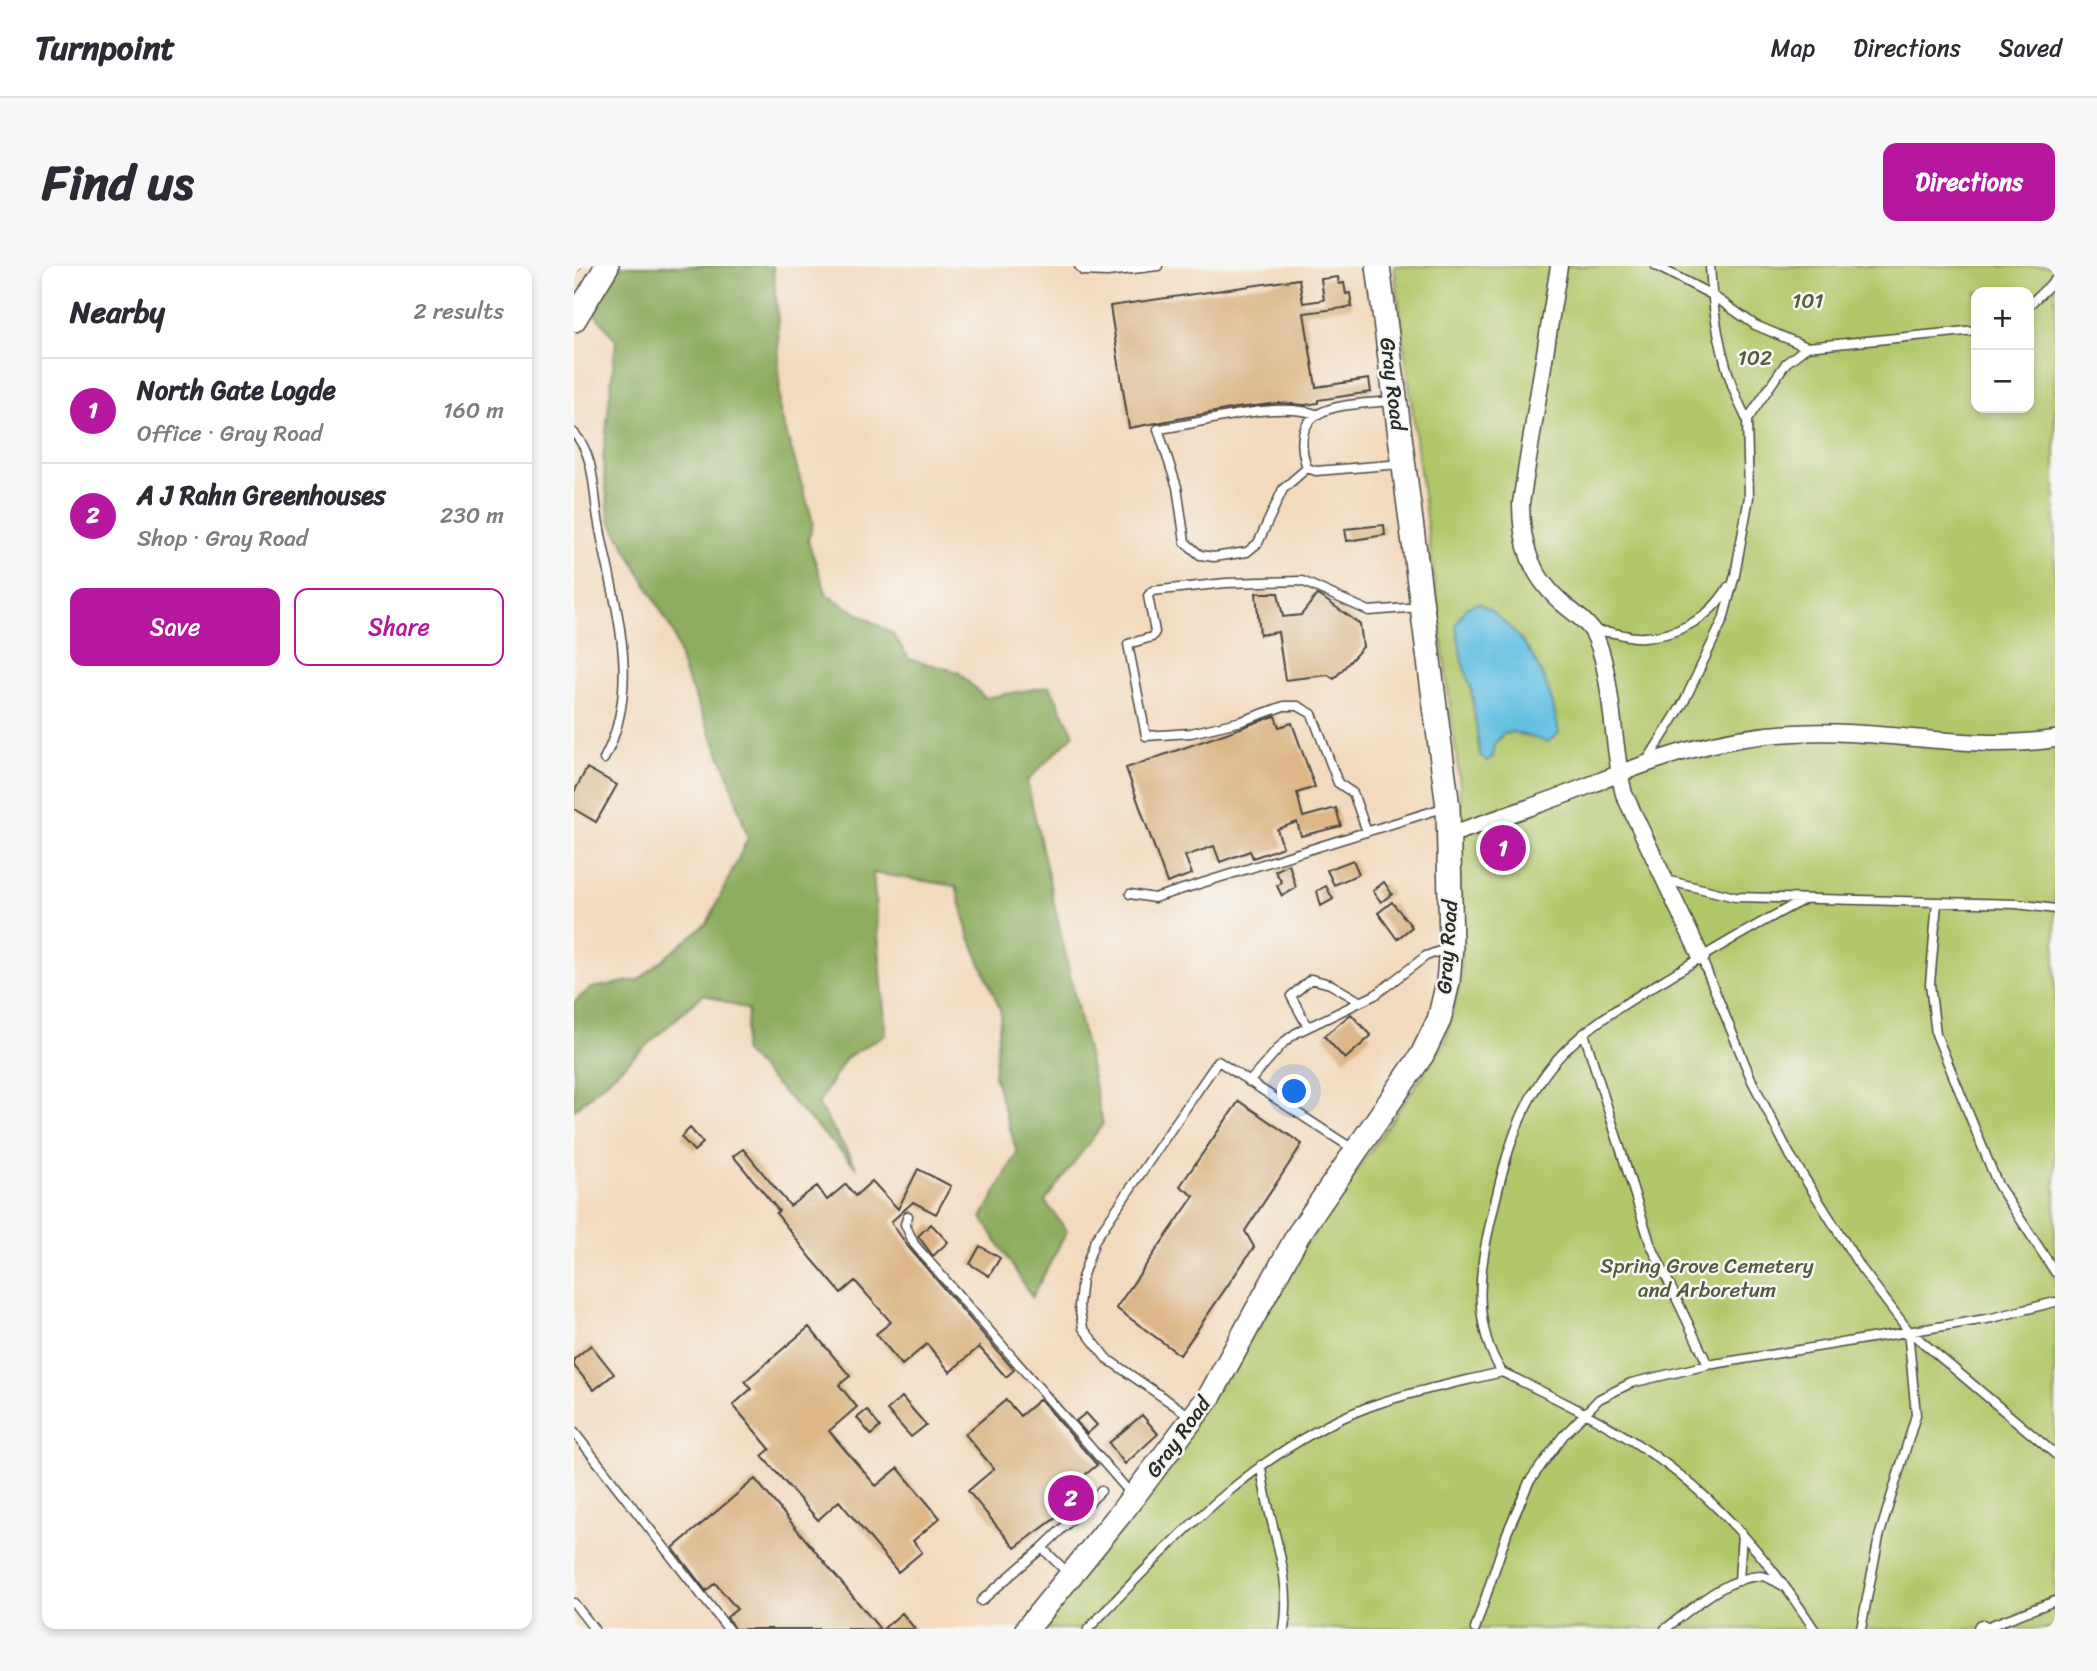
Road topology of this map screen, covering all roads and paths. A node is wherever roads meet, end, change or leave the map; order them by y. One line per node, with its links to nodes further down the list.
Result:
1 (607, 266): 11 (street)
2 (1079, 266): 3 (lane)
3 (1158, 266)
4 (1378, 266): 14 (street, Gray Road)
5 (1559, 266): 22 (street)
6 (1656, 266): 9 (lane)
7 (1710, 266): 9 (lane)
8 (2055, 280): 10 (lane)
9 (1712, 295): 13 (lane); 16 (lane)
10 (2034, 300)
11 (574, 320)
12 (1971, 331): 13 (lane)
13 (1807, 347): 16 (lane)
14 (1396, 401): 15 (lane); 18 (street, Gray Road)
15 (1315, 414): 19 (lane); 19 (lane)
16 (1747, 420): 20 (lane)
17 (574, 433): 24 (lane)
18 (1404, 464): 19 (lane); 21 (street, Gray Road)
19 (1307, 468)
20 (1735, 575): 22 (lane); 25 (lane)
21 (1423, 607): 27 (street, Gray Road); 28 (lane)
22 (1593, 632): 26 (street)
23 (2055, 739): 25 (street)
24 (604, 759)
25 (1647, 761): 26 (street)
26 (1618, 773): 29 (street); 30 (street)
27 (1448, 807): 28 (lane); 29 (street, Gray Road)
28 (1367, 832): 31 (lane)
29 (1450, 835): 35 (street, Gray Road)
30 (1666, 880): 32 (lane); 36 (street)
31 (1130, 894)
32 (1805, 899): 33 (lane); 36 (lane)
33 (1937, 902): 34 (lane); 43 (lane)
34 (2055, 909)
35 (1451, 947): 37 (lane); 41 (street, Gray Road)
36 (1701, 957): 39 (lane); 45 (lane)
37 (1361, 1002): 38 (lane); 38 (lane)
38 (1308, 1027): 40 (lane)
39 (1584, 1033): 46 (lane); 47 (lane)
40 (1249, 1082): 41 (lane); 49 (lane)
41 (1355, 1150): 49 (street, Gray Road)
42 (908, 1216): 54 (lane)
43 (2055, 1272)
44 (2055, 1302): 45 (lane)
45 (1908, 1330): 46 (lane); 51 (lane); 71 (lane)
46 (1707, 1365): 48 (lane)
47 (1502, 1372): 48 (lane); 52 (lane)
48 (1584, 1414): 55 (lane); 68 (lane)
49 (1193, 1418): 54 (street, Gray Road)
50 (574, 1432): 64 (lane)
51 (2055, 1454)
52 (1261, 1465): 66 (lane); 67 (lane)
53 (1101, 1491): 56 (lane)
54 (1134, 1497): 57 (street, Gray Road)
55 (1742, 1533): 58 (lane); 59 (lane)
56 (1042, 1548): 57 (lane); 60 (lane)
57 (1070, 1575): 65 (street, Gray Road)
58 (1739, 1581): 59 (lane); 69 (lane)
59 (1788, 1588): 70 (lane)
60 (981, 1601)
61 (2055, 1601): 72 (lane)
62 (574, 1603): 63 (lane)
63 (594, 1629)
64 (729, 1629)
65 (1027, 1629)
66 (1088, 1629)
67 (1284, 1629)
68 (1475, 1629)
69 (1665, 1629)
70 (1814, 1629)
71 (1861, 1629)
72 (1982, 1629)

